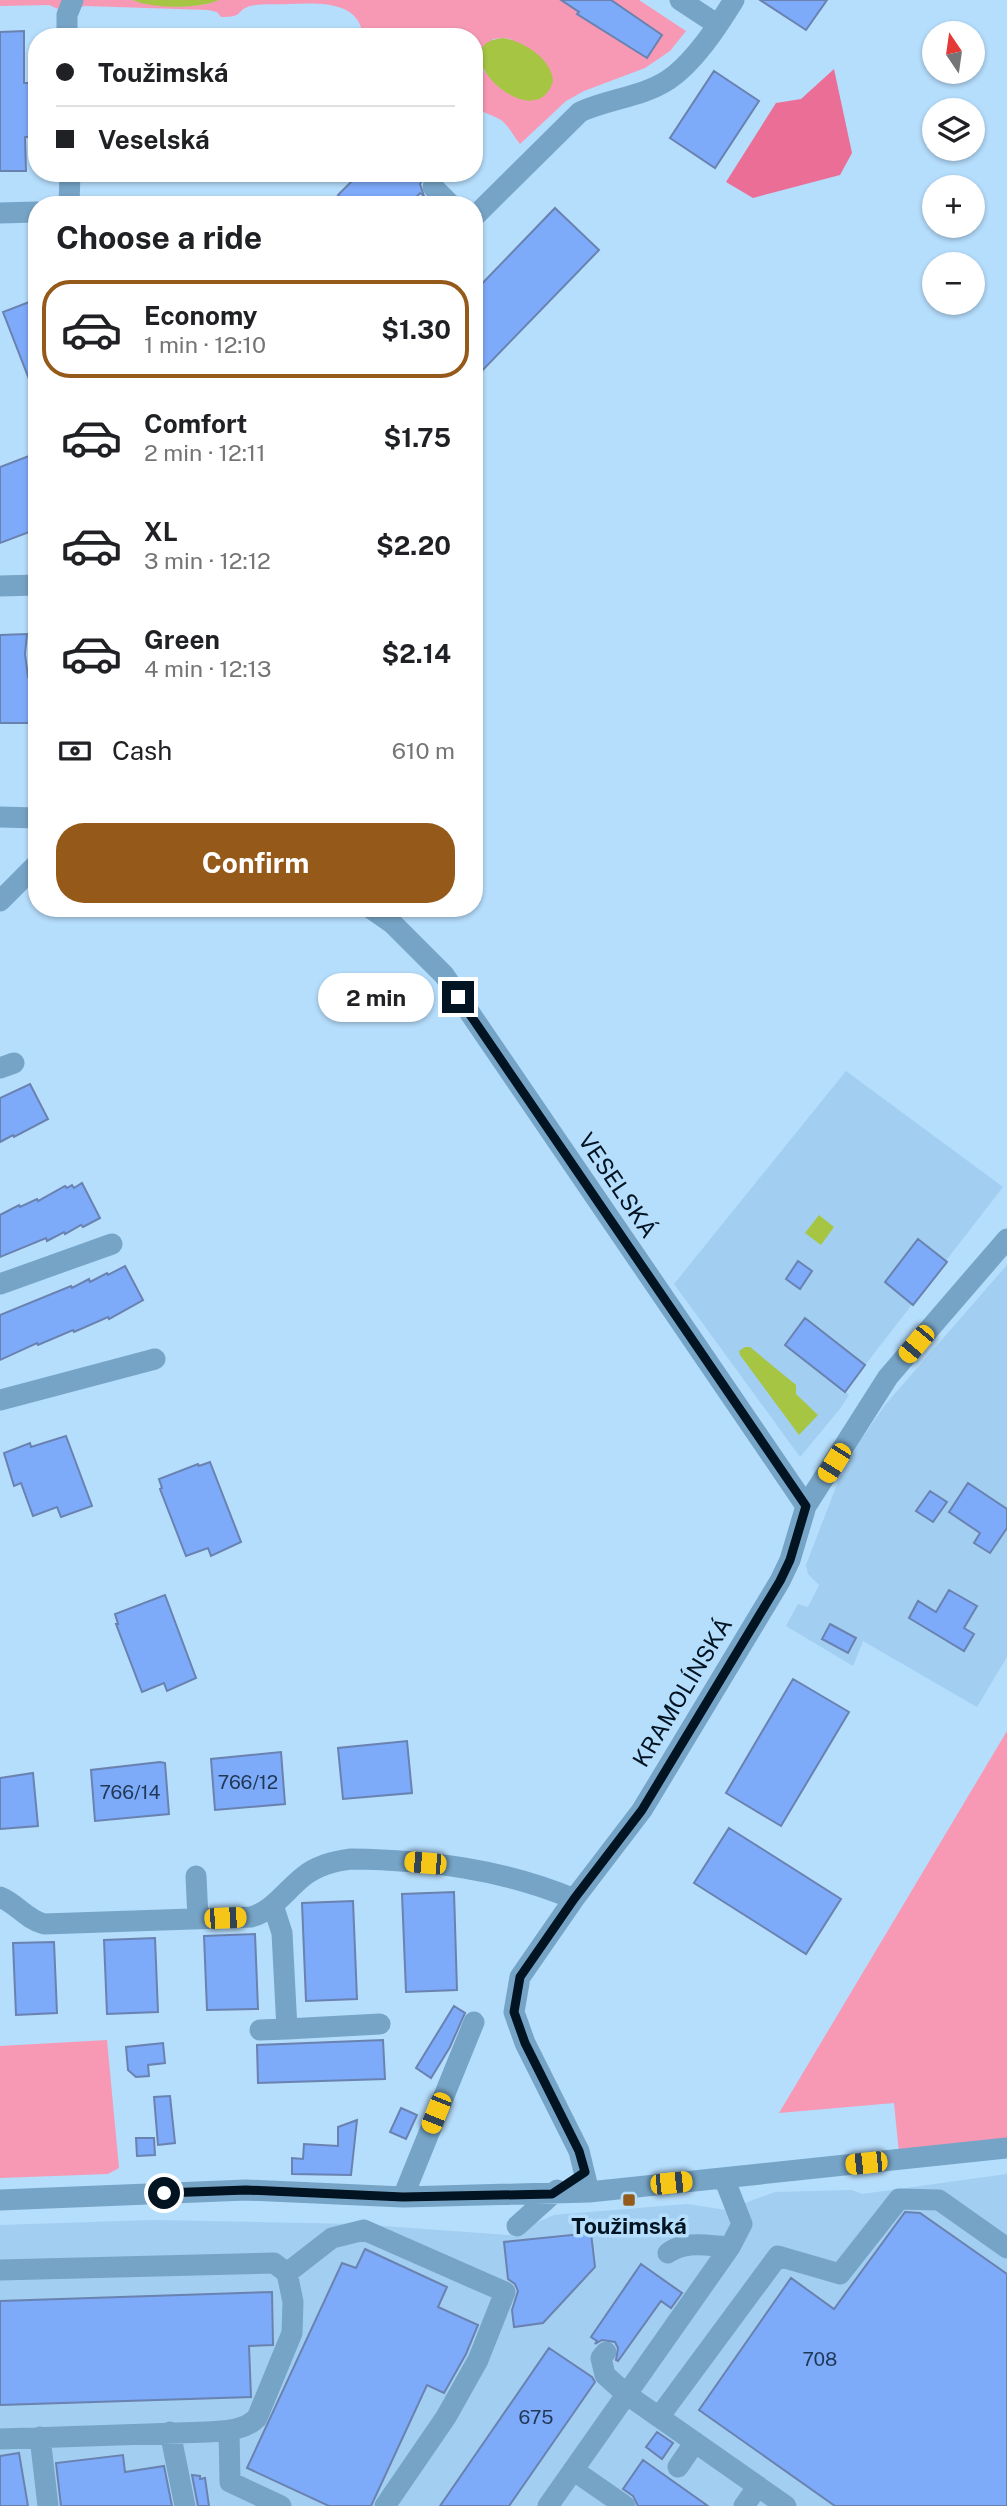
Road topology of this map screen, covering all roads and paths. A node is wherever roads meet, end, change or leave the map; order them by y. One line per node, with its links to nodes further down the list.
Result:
1 (73, 0): 5 (street)
2 (680, 0): 4 (street)
3 (734, 0): 4 (street)
4 (718, 25): 8 (street)
5 (67, 28)
6 (433, 187): 7 (street)
7 (442, 196)
8 (483, 209)
9 (28, 212): 10 (street)
10 (0, 213)
11 (28, 585): 12 (street)
12 (0, 586)
13 (0, 817): 14 (street)
14 (28, 818)
15 (28, 873): 16 (street)
16 (0, 901)
17 (383, 917): 23 (street, VESELSKÁ)
18 (1007, 1239): 23 (street, KRAMOLÍNSKÁ)
19 (112, 1244): 20 (street)
20 (0, 1284)
21 (155, 1359): 22 (street)
22 (0, 1400)
23 (806, 1506): 26 (street, KRAMOLÍNSKÁ)
24 (196, 1876): 28 (street)
25 (0, 1896): 28 (street)
26 (574, 1899): 27 (street); 35 (street, KRAMOLÍNSKÁ)
27 (273, 1905): 28 (street); 31 (street)
28 (198, 1919)
29 (474, 2022): 37 (street)
30 (380, 2024): 31 (street)
31 (287, 2029): 32 (street)
32 (260, 2030)
33 (1007, 2148): 34 (street)
34 (724, 2178): 35 (street); 40 (street)
35 (587, 2182): 36 (street)
36 (552, 2194): 37 (street); 39 (street)
37 (403, 2197): 38 (street)
38 (0, 2200)
39 (517, 2227)
40 (730, 2247): 42 (street); 46 (street)
41 (1007, 2248): 47 (street)
42 (668, 2253)
43 (0, 2270): 44 (street)
44 (287, 2273): 48 (street); 59 (street)
45 (606, 2352): 46 (street)
46 (626, 2394): 47 (street); 54 (street)
47 (659, 2417): 52 (street)
48 (229, 2431): 49 (street); 58 (street)
49 (170, 2432): 50 (street); 57 (street)
50 (40, 2437): 51 (street); 56 (street)
51 (0, 2439)
52 (695, 2442): 53 (street); 55 (street)
53 (678, 2467)
54 (573, 2470): 60 (street); 61 (street)
55 (758, 2486): 62 (street); 63 (street)
56 (48, 2506)
57 (185, 2506)
58 (281, 2506)
59 (384, 2506)
60 (548, 2506)
61 (625, 2506)
62 (744, 2506)
63 (786, 2506)

